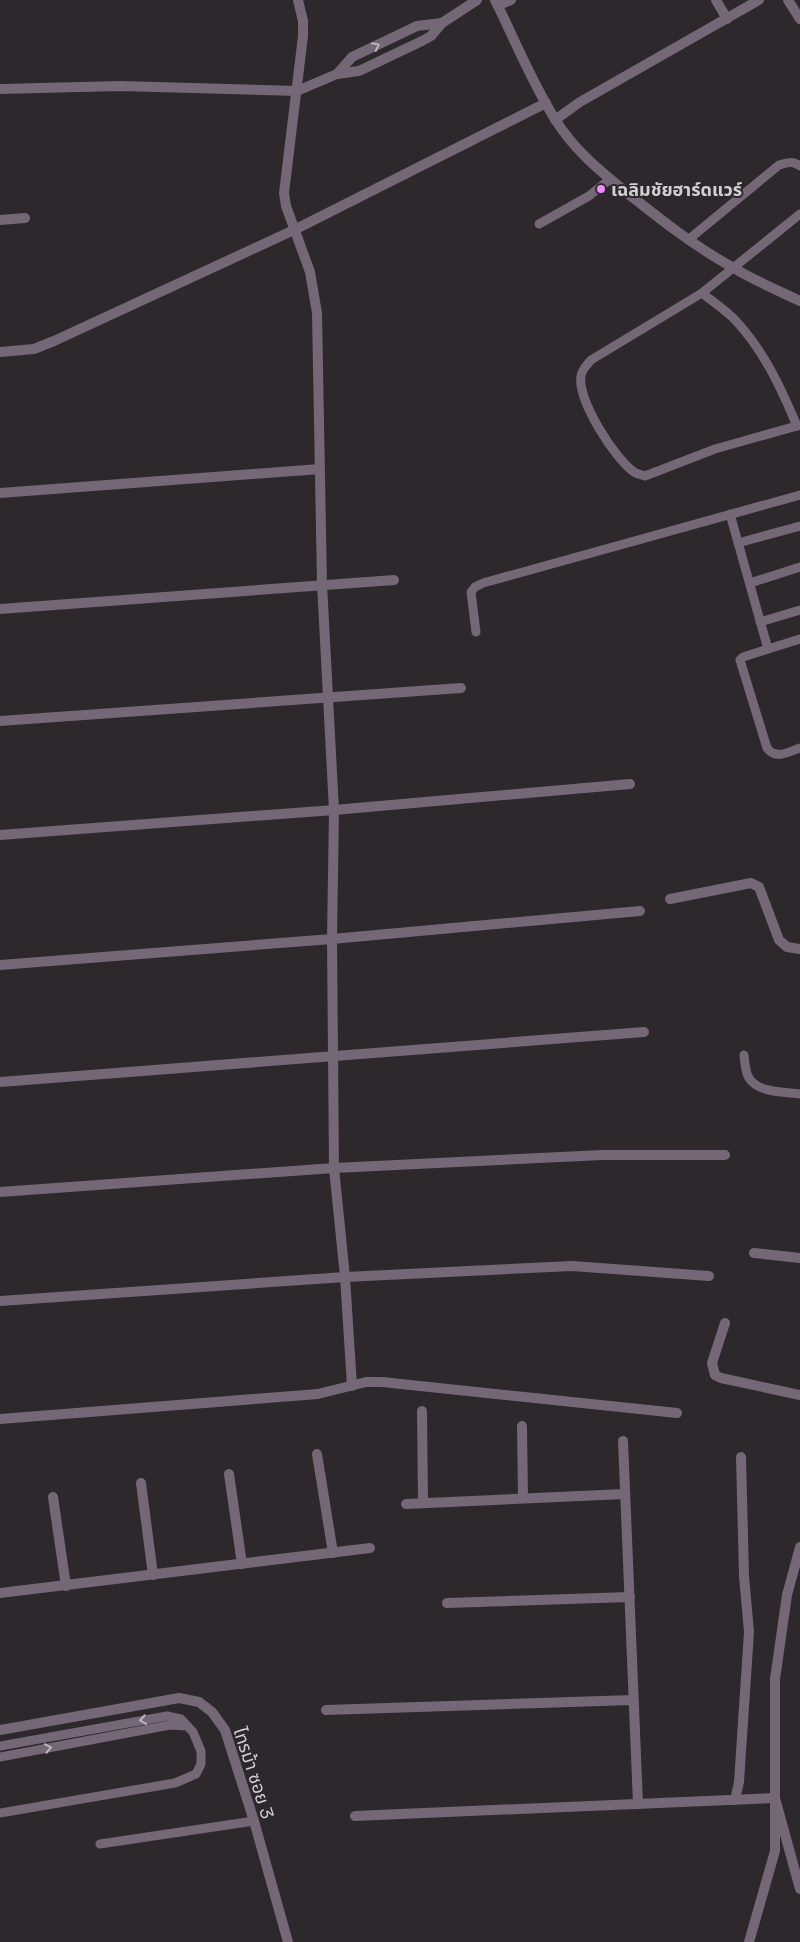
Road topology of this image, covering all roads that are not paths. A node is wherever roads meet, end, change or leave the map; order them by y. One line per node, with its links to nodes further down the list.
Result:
1 (298, 0): 13 (street)
2 (477, 0): 10 (street)
3 (511, 0): 7 (street)
4 (716, 0): 8 (street)
5 (759, 0): 8 (street)
6 (788, 0): 9 (street)
7 (496, 3): 14 (street)
8 (727, 19): 15 (street)
9 (800, 20)
10 (442, 22): 11 (street); 11 (street, one-way to 10)
11 (338, 74): 13 (street)
12 (0, 89): 13 (street)
13 (297, 90): 22 (street)
14 (546, 103): 15 (street); 22 (street)
15 (555, 120): 17 (street)
16 (800, 166): 23 (lane)
17 (610, 179): 21 (lane); 23 (street)
18 (800, 214): 24 (lane)
19 (25, 218): 20 (street)
20 (0, 220)
21 (539, 224)
22 (294, 230): 27 (street); 29 (street)
23 (688, 240): 24 (street)
24 (732, 268): 25 (lane); 26 (street)
25 (702, 293): 28 (lane); 28 (lane)
26 (800, 301)
27 (0, 352)
28 (799, 425)
29 (320, 469): 30 (street); 38 (street)
30 (0, 493)
31 (800, 495): 32 (lane)
32 (730, 514): 34 (lane); 42 (lane)
33 (800, 526): 34 (lane)
34 (738, 543): 37 (lane)
35 (800, 567): 37 (lane)
36 (394, 580): 38 (street)
37 (750, 582): 41 (lane)
38 (322, 584): 39 (street); 46 (street)
39 (0, 609)
40 (800, 610): 41 (lane)
41 (760, 622): 44 (lane)
42 (476, 632)
43 (800, 638): 44 (lane)
44 (768, 649): 48 (lane)
45 (461, 688): 46 (street)
46 (329, 697): 47 (street); 50 (street)
47 (0, 721)
48 (800, 748)
49 (630, 784): 50 (street)
50 (334, 810): 51 (street); 54 (street)
51 (0, 835)
52 (670, 899): 55 (street)
53 (640, 911): 54 (street)
54 (332, 939): 56 (street); 59 (street)
55 (800, 949)
56 (0, 965)
57 (644, 1032): 59 (street)
58 (744, 1055): 61 (lane)
59 (332, 1058): 60 (street); 63 (street)
60 (0, 1082)
61 (800, 1094)
62 (725, 1155): 63 (street)
63 (334, 1168): 64 (street); 67 (street)
64 (0, 1192)
65 (754, 1253): 66 (street)
66 (800, 1258)
67 (345, 1276): 68 (street); 69 (street); 71 (street)
68 (709, 1276)
69 (0, 1301)
70 (725, 1323): 72 (street)
71 (352, 1386): 74 (street); 75 (street)
72 (800, 1395)
73 (422, 1411): 85 (street)
74 (677, 1413)
75 (0, 1419)
76 (522, 1426): 84 (street)
77 (623, 1441): 82 (street)
78 (317, 1454): 89 (street)
79 (742, 1457): 103 (street)
80 (229, 1474): 90 (street)
81 (141, 1483): 91 (street)
82 (624, 1494): 84 (street); 94 (street)
83 (53, 1497): 92 (street)
84 (523, 1498): 85 (street)
85 (423, 1503): 86 (street)
86 (406, 1504)
87 (370, 1548): 89 (street)
88 (799, 1552): 102 (street)
89 (333, 1553): 90 (street)
90 (242, 1564): 91 (street)
91 (153, 1575): 92 (street)
92 (66, 1586): 93 (street)
93 (0, 1593)
94 (630, 1597): 95 (street); 96 (street)
95 (447, 1603)
96 (634, 1700): 97 (street); 104 (street)
97 (326, 1710)
98 (188, 1726): 100 (lane, one-way to 100); 101 (lane, one-way to 98); 105 (lane)
99 (0, 1730): 107 (street, ไทรม้า ซอย 3)
100 (0, 1746)
101 (0, 1757)
102 (775, 1798): 103 (street); 109 (street); 111 (street)
103 (735, 1800): 104 (street)
104 (638, 1804): 106 (street)
105 (0, 1813)
106 (355, 1816)
107 (254, 1820): 108 (lane); 110 (street, ไทรม้า ซอย 3)
108 (100, 1844)
109 (800, 1889)
110 (288, 1942)
111 (749, 1942)

